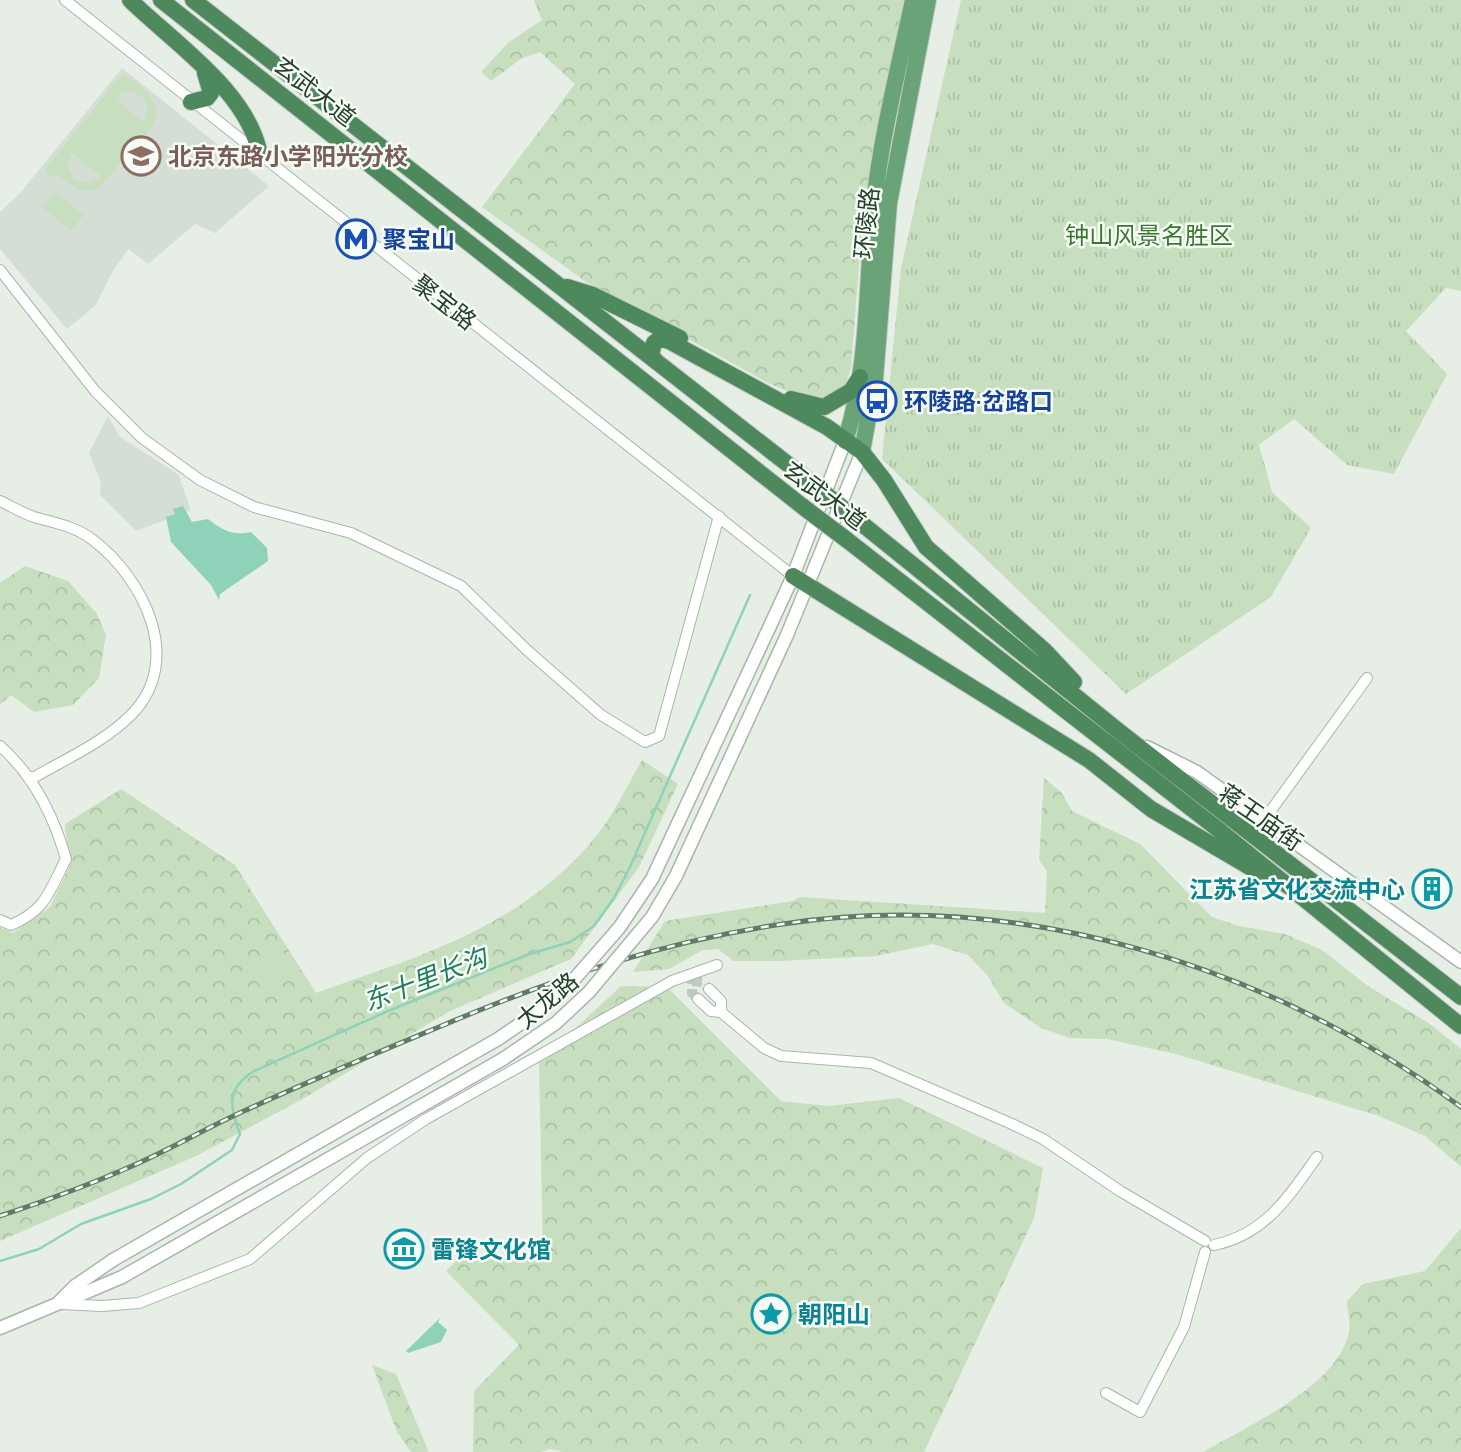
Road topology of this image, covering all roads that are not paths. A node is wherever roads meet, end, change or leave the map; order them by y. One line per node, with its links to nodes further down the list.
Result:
1 (65, 0): 8 (street, 聚宝路)
2 (130, 0): 7 (highway)
3 (161, 0): 25 (highway, 玄武大道, bridge)
4 (194, 0): 11 (highway, 玄武大道)
5 (913, 0): 13 (main road, 环陵路)
6 (928, 0): 15 (main road, 环陵路)
7 (202, 68): 8 (highway); 9 (highway)
8 (191, 102): 9 (street, 聚宝路)
9 (260, 156): 17 (street, 聚宝路)
10 (0, 270): 17 (street)
11 (561, 287): 12 (highway, 玄武大道); 13 (highway)
12 (657, 362): 14 (highway); 21 (highway, 玄武大道, bridge)
13 (860, 377): 14 (main road, 环陵路)
14 (845, 441): 15 (highway); 18 (street, 太龙路)
15 (862, 452): 19 (street); 21 (highway)
16 (0, 501): 23 (street)
17 (719, 516): 18 (street, 聚宝路)
18 (793, 576): 19 (highway); 36 (street, 太龙路, bridge)
19 (809, 586): 25 (highway); 36 (street, bridge)
20 (1367, 678): 24 (street)
21 (1121, 733): 24 (street, 蒋王庙街); 30 (highway, 玄武大道)
22 (0, 746): 23 (street)
23 (27, 776): 26 (street)
24 (1264, 820): 27 (street, 蒋王庙街)
25 (1295, 891): 33 (highway, 玄武大道)
26 (0, 920)
27 (1461, 962)
28 (717, 965): 36 (street)
29 (709, 989): 32 (street)
30 (1461, 997)
31 (698, 999): 32 (street)
32 (721, 1012): 35 (street)
33 (1461, 1027)
34 (1317, 1157): 35 (street)
35 (1208, 1246): 38 (street)
36 (57, 1304): 37 (street, 太龙路)
37 (0, 1328)
38 (1106, 1393)

